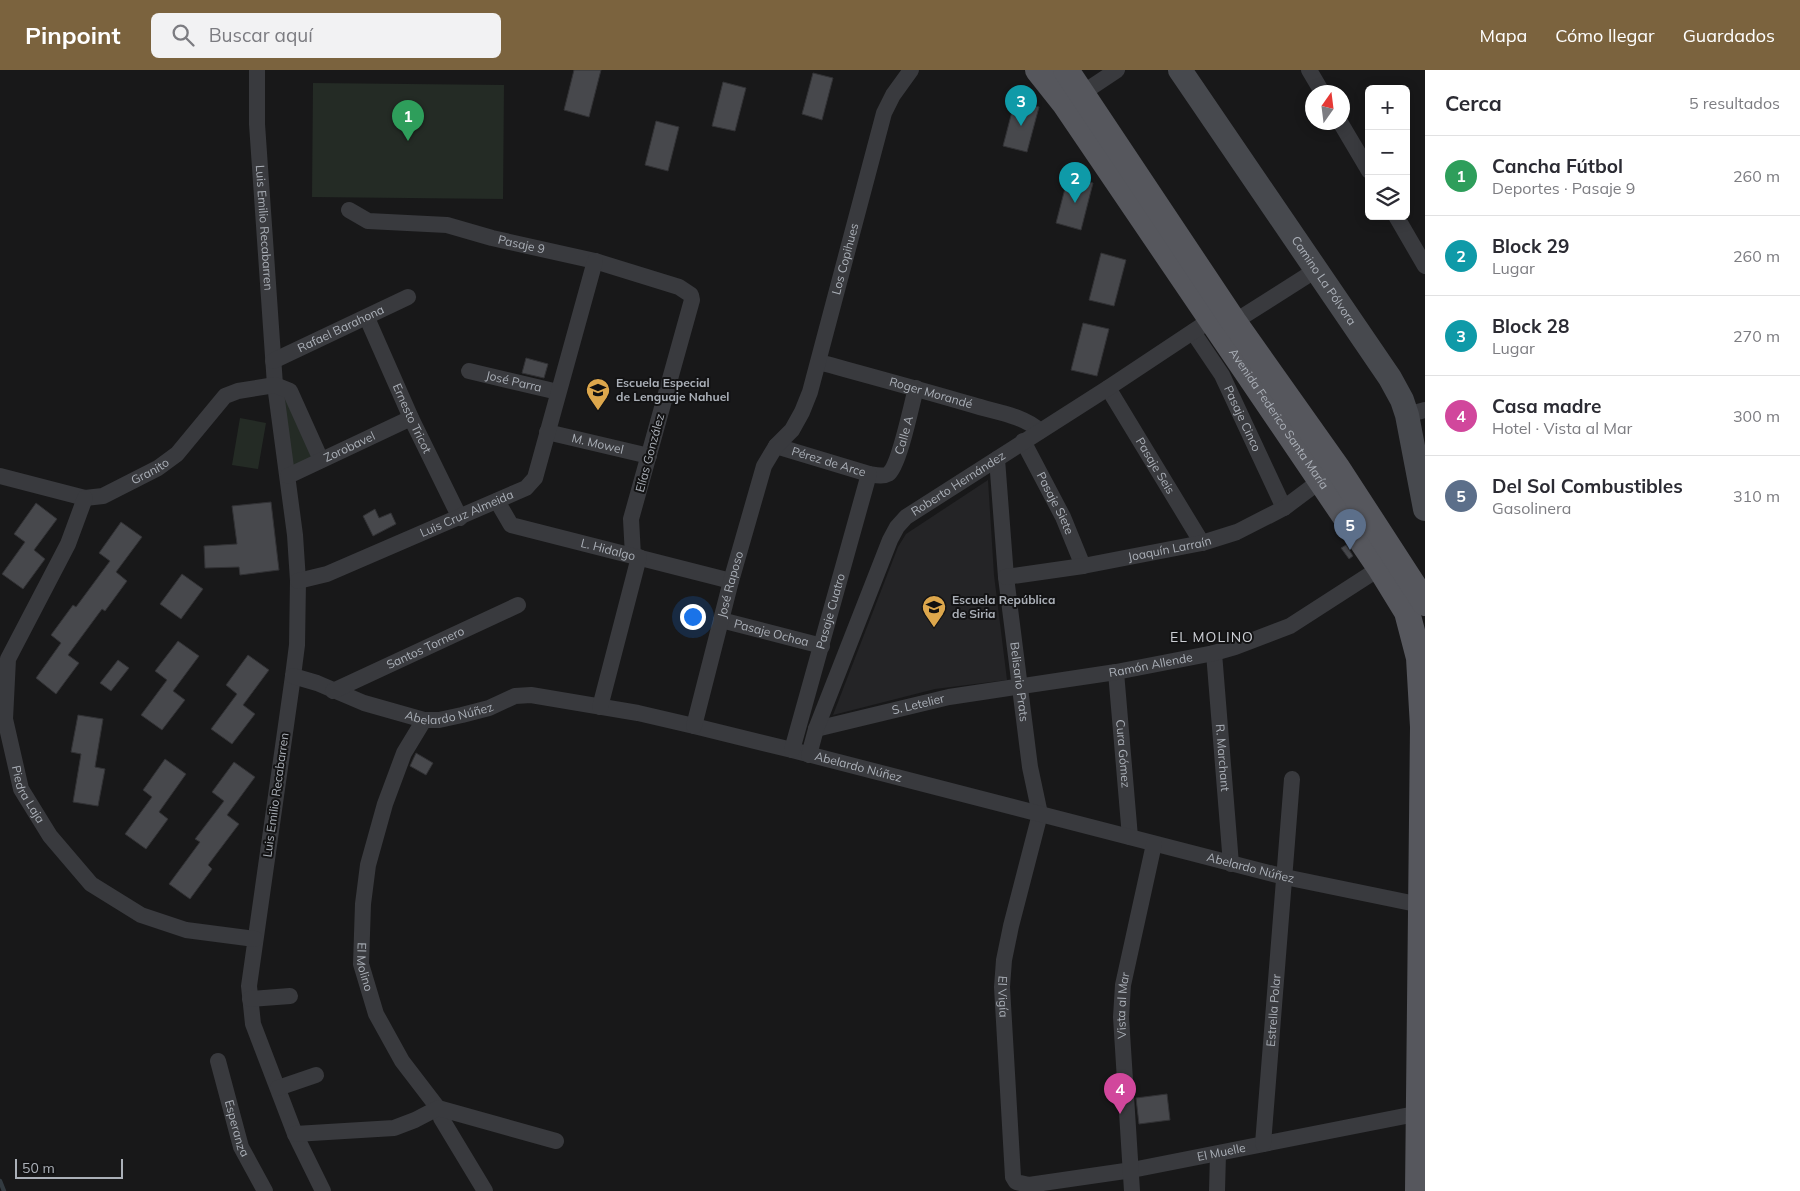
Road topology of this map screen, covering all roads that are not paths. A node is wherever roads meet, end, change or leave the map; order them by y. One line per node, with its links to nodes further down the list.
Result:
1 (257, 70): 21 (street, Luis Emilio Recabarren)
2 (911, 70): 22 (street, Los Copihues)
3 (1038, 70): 9 (main road, Avenida Federico Santa María)
4 (1066, 70): 9 (main road, Avenida Federico Santa María)
5 (1117, 70): 9 (street)
6 (1180, 70): 16 (street, Camino La Pólvora)
7 (1309, 70): 8 (street)
8 (1318, 85)
9 (1073, 99): 20 (main road, Avenida Federico Santa María)
10 (1345, 130): 11 (street)
11 (1365, 164)
12 (349, 210): 14 (street, Pasaje 9)
13 (1398, 220): 15 (street)
14 (595, 261): 17 (street, Pasaje 9); 27 (street, Luis Cruz Almeida)
15 (1425, 266)
16 (1316, 270): 20 (street, Roberto Hernández); 28 (street, Camino La Pólvora)
17 (691, 295): 34 (street, Elías González)
18 (408, 297): 19 (street, Rafael Barahona)
19 (367, 318): 21 (street, Rafael Barahona); 29 (street, Ernesto Tricot)
20 (1216, 321): 26 (street, Roberto Hernández); 40 (main road, Avenida Federico Santa María); 43 (street, Pasaje Cinco); 53 (main road, Avenida Federico Santa María)
21 (273, 361): 24 (street, Luis Emilio Recabarren)
22 (819, 362): 25 (street, Roger Morandé); 33 (street, Los Copihues)
23 (469, 371): 27 (street, José Parra)
24 (275, 385): 36 (street); 39 (street, Luis Emilio Recabarren); 41 (street, Granito)
25 (916, 388): 30 (street, Roger Morandé); 37 (street, Calle A)
26 (1108, 388): 30 (street, Roberto Hernández); 46 (street, Pasaje Seis)
27 (558, 392): 31 (street, Luis Cruz Almeida)
28 (1416, 412): 44 (street, Camino La Pólvora)
29 (411, 418): 36 (street, Zorobavel); 45 (street, Ernesto Tricot)
30 (1040, 431): 32 (street, Roberto Hernández)
31 (547, 432): 34 (street, M. Mowel); 42 (street, Luis Cruz Almeida)
32 (1023, 441): 35 (street, Roberto Hernández); 48 (street, Pasaje Siete)
33 (776, 446): 37 (street, Pérez de Arce); 52 (street, José Raposo)
34 (649, 456): 47 (street, Elías González)
35 (997, 459): 50 (street, Belisario Prats); 65 (street, Roberto Hernández)
36 (321, 460): 39 (street, Zorobavel)
37 (876, 475): 56 (street, Pasaje Cuatro)
38 (0, 476): 41 (street, Granito)
39 (288, 476): 51 (street, Luis Emilio Recabarren)
40 (1320, 481): 43 (street, Joaquín Larraín); 49 (main road, Avenida Federico Santa María)
41 (85, 498): 75 (street, Piedra Laja)
42 (497, 501): 45 (street, Luis Cruz Almeida); 47 (street, L. Hidalgo)
43 (1284, 508): 46 (street, Joaquín Larraín)
44 (1425, 509)
45 (460, 518): 51 (street, Luis Cruz Almeida)
46 (1202, 543): 48 (street, Joaquín Larraín)
47 (636, 557): 52 (street, L. Hidalgo); 62 (street, Elías González)
48 (1083, 566): 50 (street, Joaquín Larraín)
49 (1380, 568): 53 (main road, Avenida Federico Santa María); 57 (street, Ramón Allende)
50 (1006, 578): 60 (street, Belisario Prats)
51 (298, 581): 59 (street, Luis Emilio Recabarren)
52 (731, 581): 55 (street, José Raposo)
53 (1420, 603): 74 (main road, Avenida Federico Santa María)
54 (518, 605): 61 (street, Santos Tornero)
55 (721, 620): 56 (street, Pasaje Ochoa); 64 (street, José Raposo)
56 (822, 646): 66 (street, Pasaje Cuatro)
57 (1214, 653): 58 (street, Ramón Allende); 72 (street, R. Marchant)
58 (1116, 672): 60 (street, Ramón Allende); 70 (street, Cura Gómez)
59 (293, 676): 61 (street, Abelardo Núñez); 75 (street, Luis Emilio Recabarren)
60 (1021, 686): 65 (street, S. Letelier); 69 (street, Belisario Prats)
61 (333, 691): 63 (street, Abelardo Núñez)
62 (600, 707): 63 (street, Abelardo Núñez); 64 (street, Abelardo Núñez)
63 (424, 720): 82 (street, El Molino)
64 (694, 726): 66 (street, Abelardo Núñez)
65 (816, 729): 67 (street, Roberto Hernández)
66 (792, 750): 67 (street, Abelardo Núñez)
67 (808, 755): 69 (street, Abelardo Núñez)
68 (1292, 779): 73 (street, Estrella Polar)
69 (1040, 814): 70 (street, Abelardo Núñez); 89 (street, El Vigía)
70 (1130, 837): 71 (street, Abelardo Núñez)
71 (1154, 844): 72 (street, Abelardo Núñez); 88 (street, Vista al Mar)
72 (1231, 864): 73 (street, Abelardo Núñez)
73 (1285, 877): 74 (street, Abelardo Núñez); 86 (street, Estrella Polar)
74 (1423, 905): 79 (main road, Avenida Federico Santa María)
75 (255, 939): 77 (street, Luis Emilio Recabarren)
76 (290, 996): 77 (street)
77 (250, 999): 81 (street, Luis Emilio Recabarren)
78 (218, 1061): 91 (street, Esperanza)
79 (1422, 1064): 83 (main road, Avenida Federico Santa María)
80 (316, 1075): 81 (street)
81 (278, 1088): 84 (street, Luis Emilio Recabarren)
82 (438, 1108): 84 (street); 85 (street); 93 (street, El Molino)
83 (1422, 1112): 86 (street, El Muelle); 96 (main road, Avenida Federico Santa María)
84 (295, 1134): 92 (street, Luis Emilio Recabarren)
85 (556, 1141)
86 (1263, 1144): 87 (street, El Muelle)
87 (1218, 1154): 88 (street, El Muelle); 95 (street)
88 (1132, 1170): 90 (street, El Muelle); 94 (street, Vista al Mar)
89 (1016, 1182): 90 (street, El Muelle)
90 (1047, 1186)
91 (265, 1191)
92 (323, 1191)
93 (485, 1191)
94 (1132, 1191)
95 (1217, 1191)
96 (1418, 1191)

